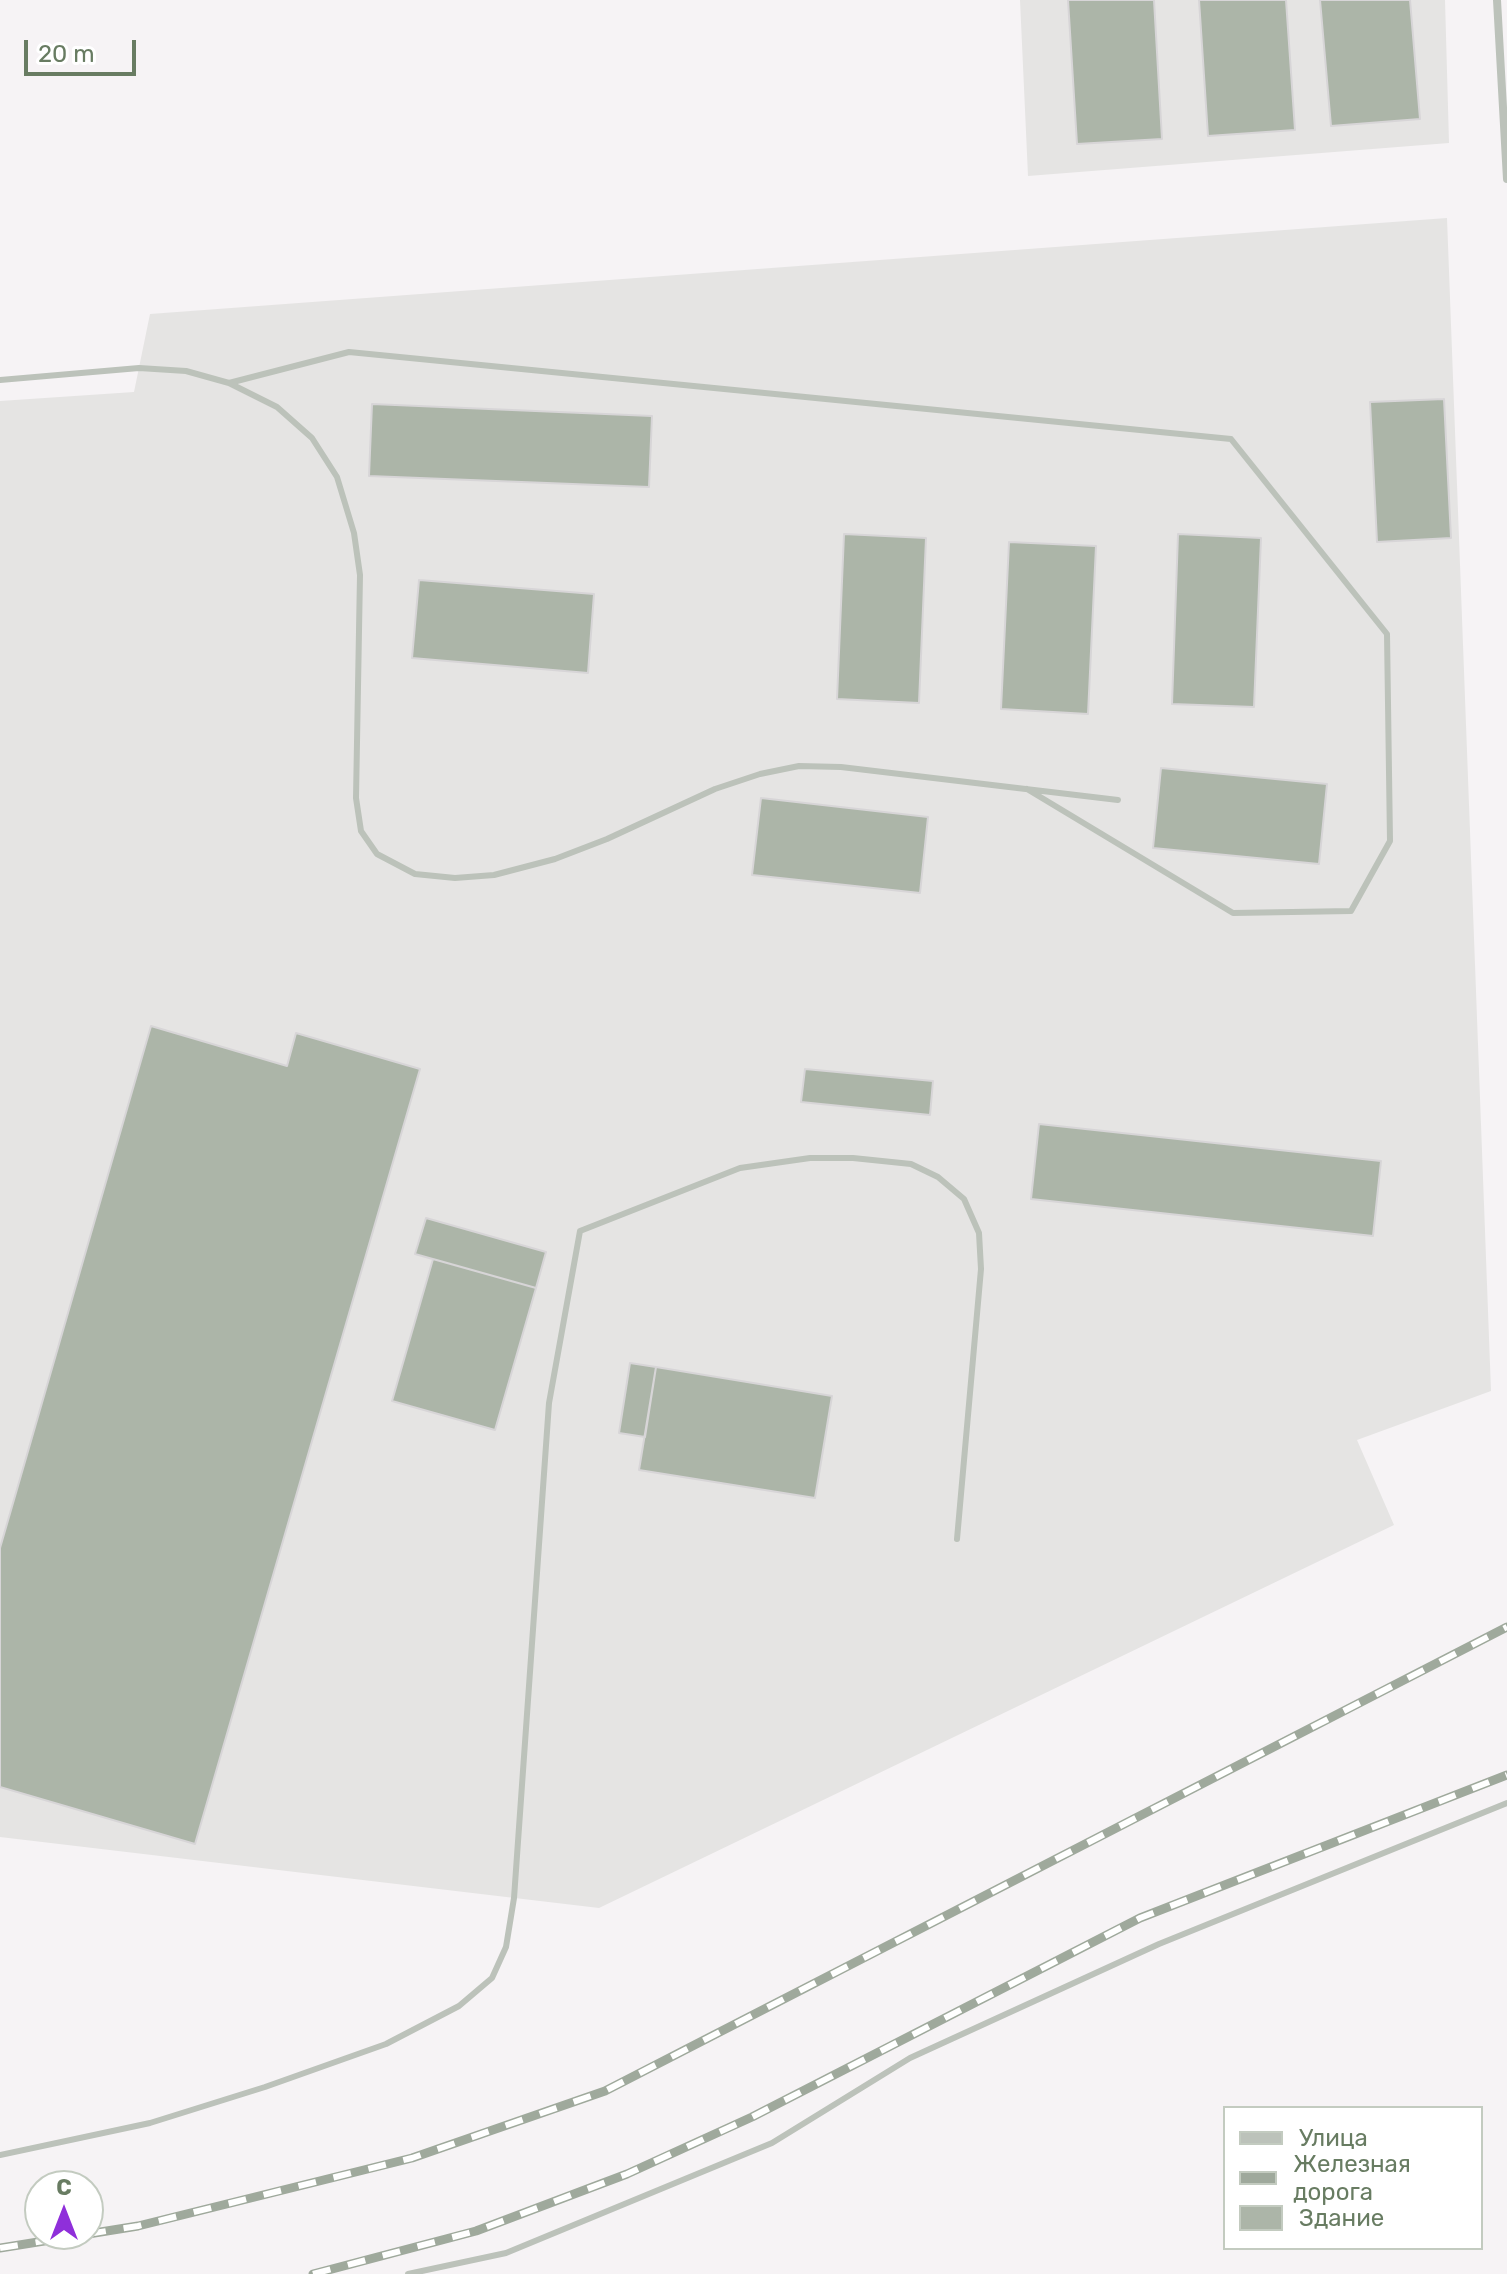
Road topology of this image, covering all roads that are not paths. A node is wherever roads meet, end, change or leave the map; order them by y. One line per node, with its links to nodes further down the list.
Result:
1 (1497, 0): 2 (street)
2 (1507, 179)
3 (0, 380): 4 (lane)
4 (229, 383): 5 (lane); 5 (lane)
5 (1027, 789): 6 (lane)
6 (1118, 800)
7 (957, 1539): 9 (lane)
8 (1507, 1803): 10 (lane)
9 (0, 2155)
10 (408, 2274)

